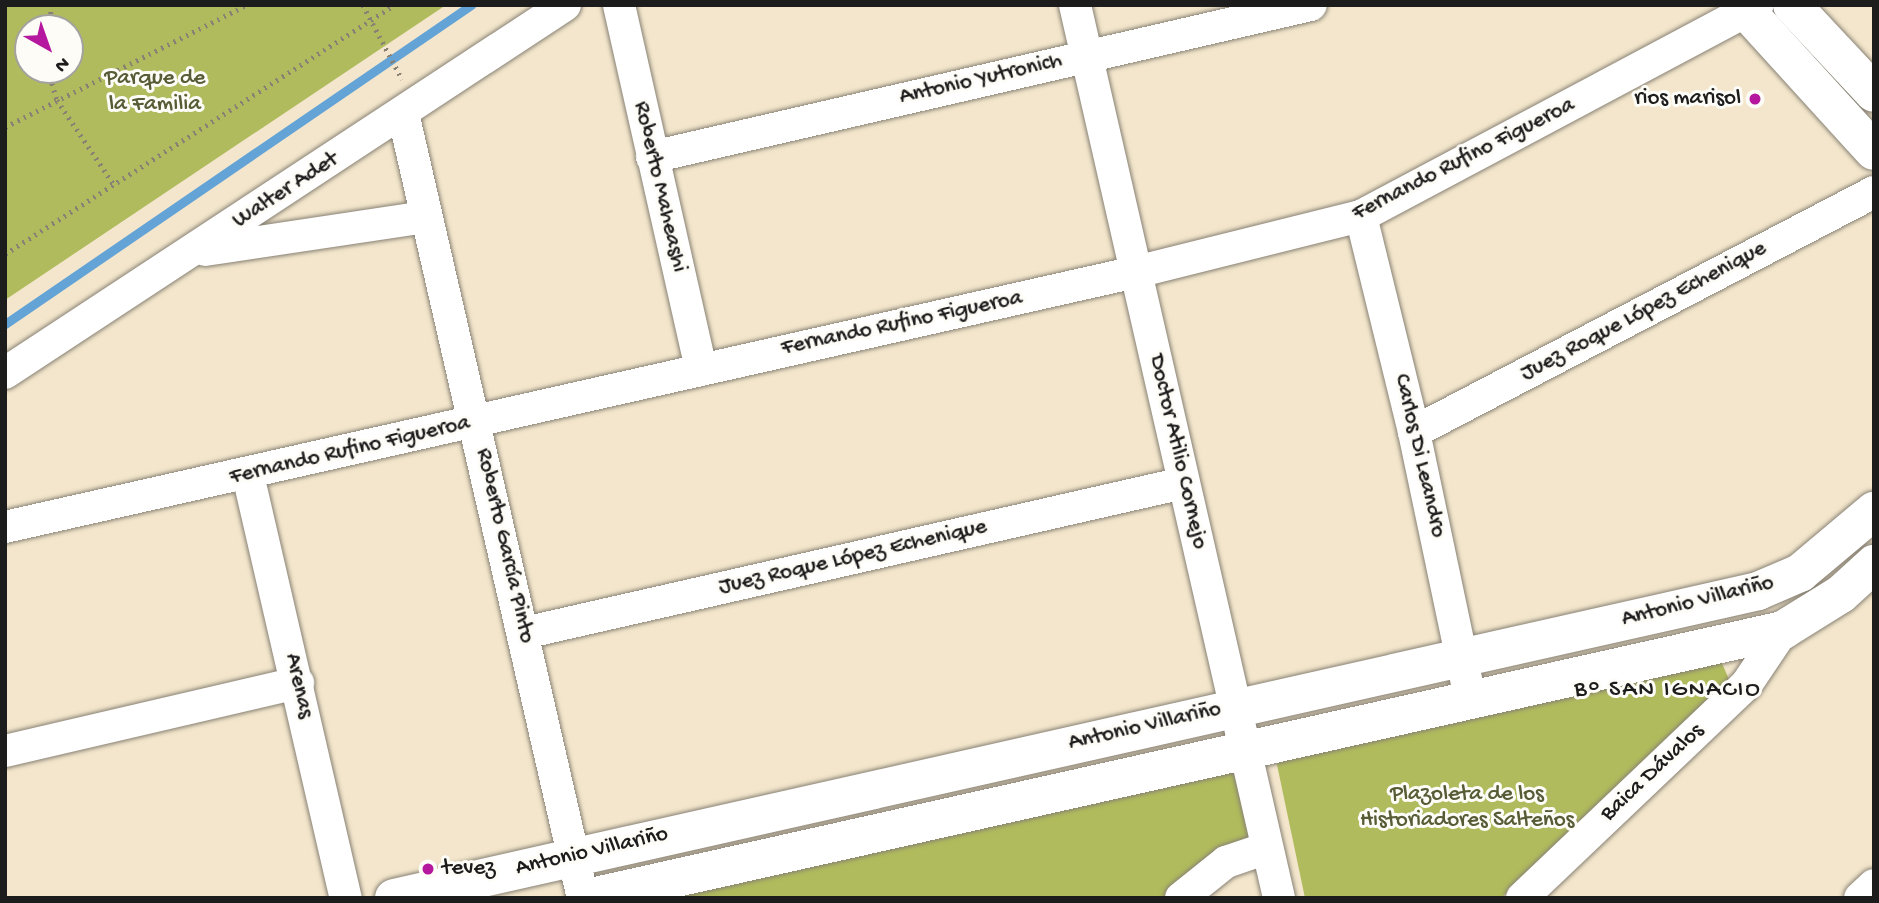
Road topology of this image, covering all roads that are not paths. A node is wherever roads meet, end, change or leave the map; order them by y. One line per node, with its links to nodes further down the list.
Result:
1 (565, 5): 9 (street, Walter Adet)
2 (619, 5): 11 (street, Roberto Maheashi)
3 (1075, 5): 7 (street, Doctor Atilio Cornejo)
4 (1311, 5): 7 (street, Antonio Yutronich)
5 (1792, 5): 8 (street)
6 (1749, 7): 10 (street); 13 (street, Fernando Rufino Figueroa)
7 (1086, 56): 11 (street, Antonio Yutronich); 16 (street, Doctor Atilio Cornejo)
8 (1874, 93)
9 (403, 113): 14 (street, Roberto García Pinto); 15 (street, Walter Adet)
10 (1874, 151)
11 (652, 157): 17 (street, Roberto Maheashi)
12 (1874, 192): 20 (street, Juez Roque López Echenique)
13 (1361, 216): 16 (street, Fernando Rufino Figueroa); 20 (street, Carlos Di Leandro)
14 (425, 217): 15 (street); 19 (street, Roberto García Pinto)
15 (194, 252): 18 (street, Walter Adet)
16 (1136, 272): 17 (street, Fernando Rufino Figueroa); 22 (street, Doctor Atilio Cornejo)
17 (701, 368): 19 (street, Fernando Rufino Figueroa)
18 (5, 373)
19 (476, 422): 21 (street, Fernando Rufino Figueroa); 27 (street, Roberto García Pinto)
20 (1414, 432): 28 (street, Carlos Di Leandro)
21 (248, 475): 24 (street, Fernando Rufino Figueroa); 29 (street, Arenas)
22 (1183, 483): 27 (street, Juez Roque López Echenique); 31 (street, Doctor Atilio Cornejo)
23 (1874, 511): 28 (street, Antonio Villariño)
24 (5, 527)
25 (1874, 564): 26 (street, Baica Dávalos)
26 (1783, 630): 30 (street, Antonio Villariño); 42 (street, Baica Dávalos)
27 (524, 633): 35 (street, Roberto García Pinto)
28 (1464, 657): 30 (street, Carlos Di Leandro); 31 (street, Antonio Villariño)
29 (298, 683): 33 (street); 37 (street, Arenas)
30 (1470, 697): 32 (street, Antonio Villariño)
31 (1236, 706): 32 (street, Doctor Atilio Cornejo); 35 (street, Antonio Villariño)
32 (1243, 749): 34 (street, Doctor Atilio Cornejo); 39 (street, Antonio Villariño)
33 (5, 751)
34 (1267, 848): 40 (street); 41 (street, Doctor Atilio Cornejo)
35 (573, 855): 38 (street, Antonio Villariño); 39 (street, Roberto García Pinto)
36 (1874, 885): 43 (street)
37 (346, 898)
38 (394, 898)
39 (585, 898)
40 (1181, 898)
41 (1279, 898)
42 (1522, 898)
43 (1860, 898)

